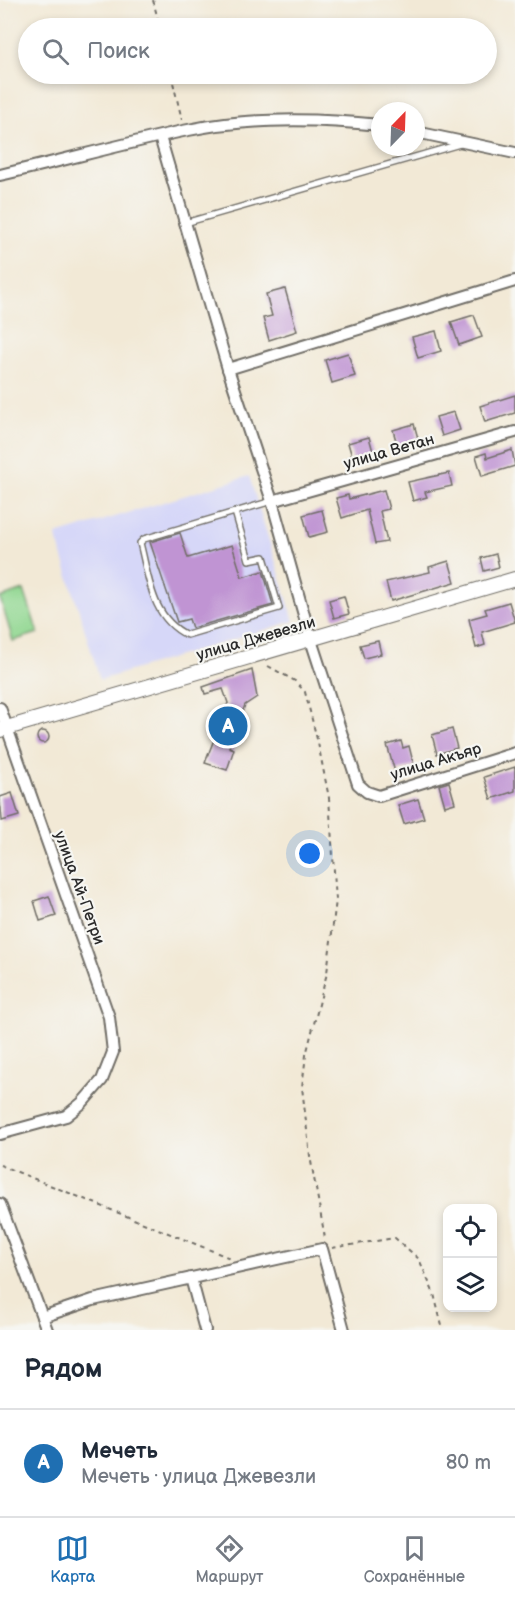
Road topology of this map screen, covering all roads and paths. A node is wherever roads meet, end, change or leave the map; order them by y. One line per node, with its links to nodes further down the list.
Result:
1 (153, 0): 2 (path)
2 (158, 18)
3 (173, 84): 5 (path)
4 (371, 124): 5 (street)
5 (184, 130): 7 (street)
6 (425, 134): 8 (street)
7 (160, 137): 10 (street); 11 (street)
8 (466, 142): 9 (street); 11 (lane)
9 (515, 153)
10 (0, 175)
11 (185, 223): 13 (street)
12 (515, 281): 13 (street)
13 (228, 369): 15 (street)
14 (515, 432): 15 (street, улица Ветан)
15 (272, 501): 16 (lane); 18 (street)
16 (235, 512): 16 (lane)
17 (515, 579): 18 (street, улица Джевезли)
18 (311, 640): 19 (street, улица Джевезли); 22 (street, улица Акъяр)
19 (252, 657): 21 (street, улица Джевезли); 32 (path)
20 (0, 708): 21 (street, улица Ай-Петри)
21 (3, 729): 23 (street, улица Ай-Петри)
22 (515, 753)
23 (0, 1134)
24 (0, 1165): 26 (path)
25 (0, 1204): 28 (street)
26 (242, 1266): 27 (street); 31 (street)
27 (191, 1278): 28 (street); 30 (street)
28 (42, 1317): 29 (street)
29 (46, 1330)
30 (205, 1330)
31 (344, 1330)
32 (443, 1330)

